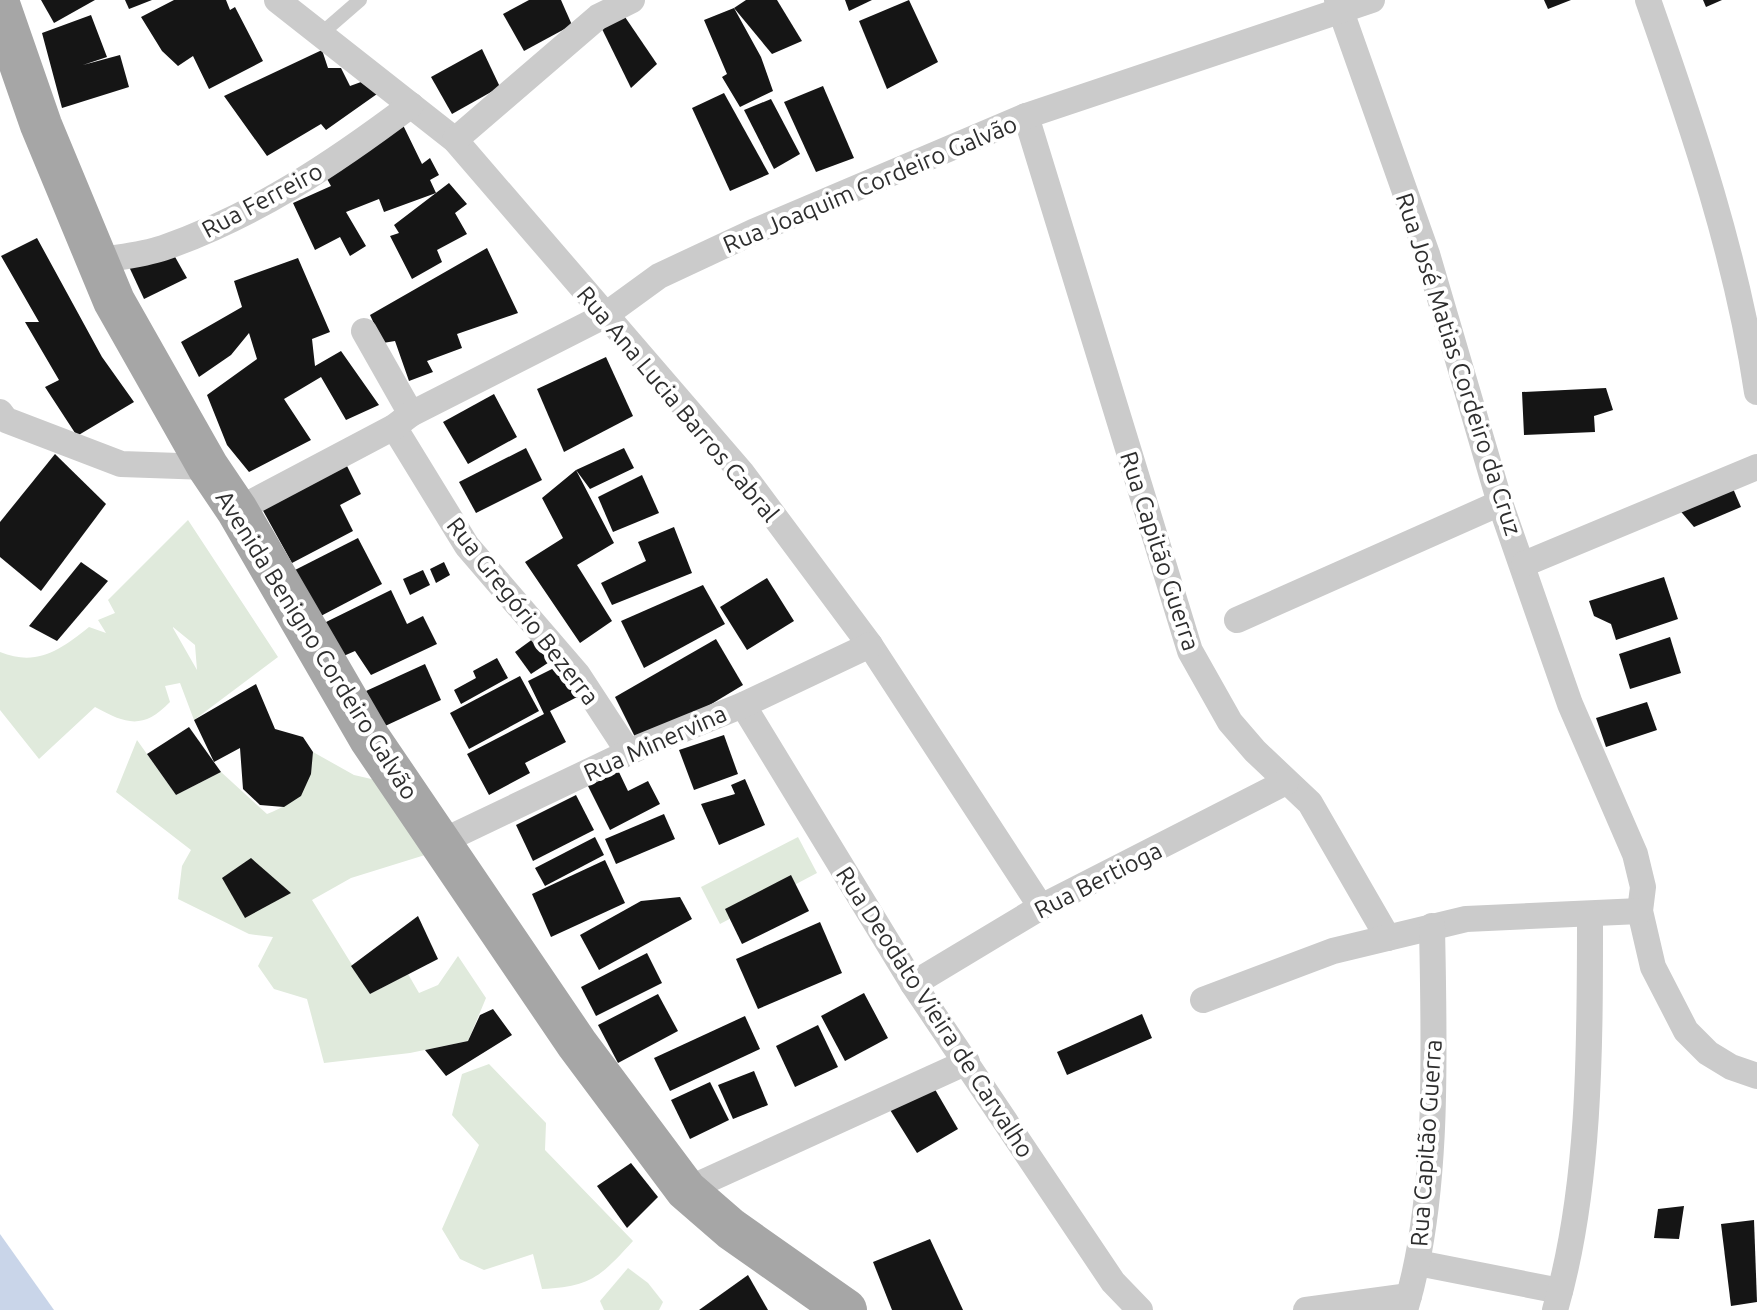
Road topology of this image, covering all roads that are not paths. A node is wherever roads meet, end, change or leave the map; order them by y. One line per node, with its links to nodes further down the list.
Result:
1 (277, 0): 9 (street, Rua Ana Lucia Barros Cabral)
2 (360, 0): 9 (lane)
3 (632, 0): 8 (street)
4 (1372, 0): 6 (street, Rua Joaquim Cordeiro Galvão)
5 (1648, 0): 14 (street)
6 (1339, 6): 11 (street, Rua Joaquim Cordeiro Galvão); 22 (street, Rua José Matias Cordeiro da Cruz)
7 (0, 7): 13 (main road, Avenida Benigno Cordeiro Galvão)
8 (593, 9): 12 (street)
9 (322, 33): 10 (street, Rua Ana Lucia Barros Cabral)
10 (411, 105): 12 (street, Rua Ana Lucia Barros Cabral); 13 (street, Rua Ferreiro)
11 (1026, 116): 15 (street, Rua Joaquim Cordeiro Galvão); 29 (street, Rua Capitão Guerra)
12 (455, 140): 15 (street, Rua Ana Lucia Barros Cabral)
13 (97, 261): 20 (main road, Avenida Benigno Cordeiro Galvão)
14 (1751, 308): 17 (street)
15 (604, 316): 19 (street, Rua Joaquim Cordeiro Galvão); 26 (street, Rua Ana Lucia Barros Cabral)
16 (364, 331): 19 (street, Rua Gregório Bezerra)
17 (1757, 392)
18 (3, 416): 20 (street)
19 (403, 421): 23 (street, Rua Joaquim Cordeiro Galvão); 28 (street, Rua Gregório Bezerra)
20 (208, 467): 23 (main road, Avenida Benigno Cordeiro Galvão)
21 (1757, 467): 24 (street)
22 (1500, 503): 24 (street, Rua José Matias Cordeiro da Cruz); 25 (street)
23 (237, 510): 30 (main road, Avenida Benigno Cordeiro Galvão)
24 (1524, 564): 32 (street, Rua José Matias Cordeiro da Cruz)
25 (1237, 620)
26 (870, 645): 27 (street, Rua Minervina); 31 (street, Rua Ana Lucia Barros Cabral)
27 (743, 705): 28 (street, Rua Minervina); 36 (street, Rua Deodato Vieira de Carvalho)
28 (629, 753): 30 (street, Rua Minervina)
29 (1286, 782): 31 (street, Rua Bertioga); 35 (street, Rua Capitão Guerra)
30 (441, 842): 40 (main road, Avenida Benigno Cordeiro Galvão)
31 (1041, 907): 36 (street, Rua Bertioga)
32 (1640, 911): 33 (street); 39 (street, Rua José Matias Cordeiro da Cruz)
33 (1590, 914): 34 (street); 42 (street)
34 (1432, 926): 35 (street); 41 (street, Rua Capitão Guerra)
35 (1388, 938): 37 (street)
36 (913, 984): 38 (street, Rua Deodato Vieira de Carvalho)
37 (1203, 1000)
38 (967, 1062): 40 (street); 45 (street, Rua Deodato Vieira de Carvalho)
39 (1757, 1076)
40 (686, 1190): 44 (main road, Avenida Benigno Cordeiro Galvão)
41 (1418, 1263): 42 (street); 43 (street, Rua Capitão Guerra)
42 (1558, 1301)
43 (1407, 1303): 46 (street)
44 (846, 1310)
45 (1140, 1310)
46 (1306, 1310)

